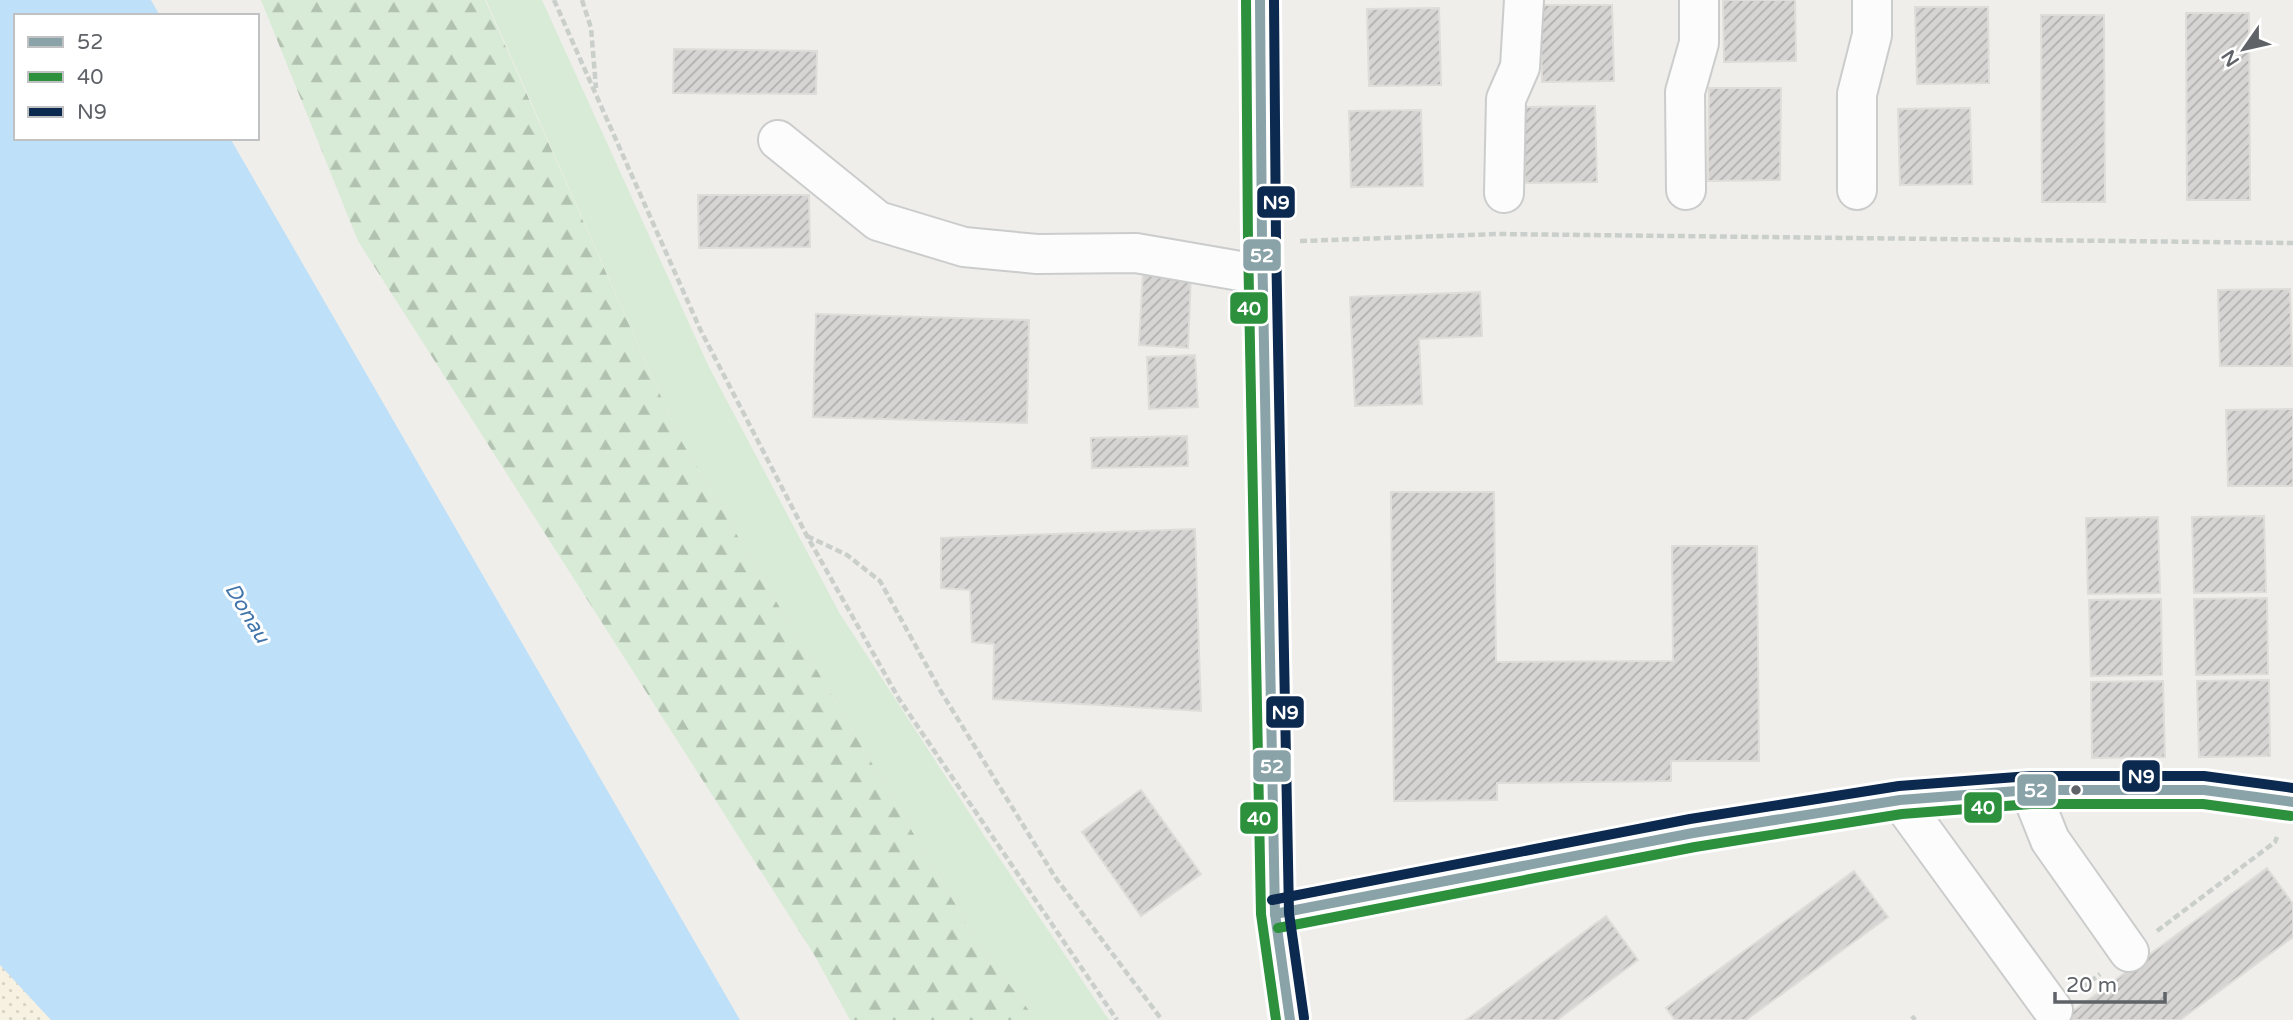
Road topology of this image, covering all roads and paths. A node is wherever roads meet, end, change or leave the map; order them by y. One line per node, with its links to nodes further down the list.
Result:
1 (554, 0): 7 (path)
2 (582, 0): 7 (path)
3 (1260, 0): 13 (street)
4 (1524, 0): 11 (street)
5 (1699, 0): 9 (street)
6 (1872, 0): 10 (street)
7 (596, 95): 14 (path)
8 (778, 140): 13 (street)
9 (1685, 190)
10 (1857, 190)
11 (1504, 193)
12 (2293, 243): 13 (path)
13 (1263, 258): 18 (street)
14 (807, 536): 21 (path); 22 (path)
15 (2030, 790): 16 (street); 17 (street); 19 (street)
16 (1900, 800): 18 (street); 20 (street)
17 (2287, 817): 19 (path)
18 (1275, 914): 23 (street)
19 (2129, 952): 20 (path)
20 (2053, 1010)
21 (1117, 1020)
22 (1162, 1020)
23 (1290, 1020)

